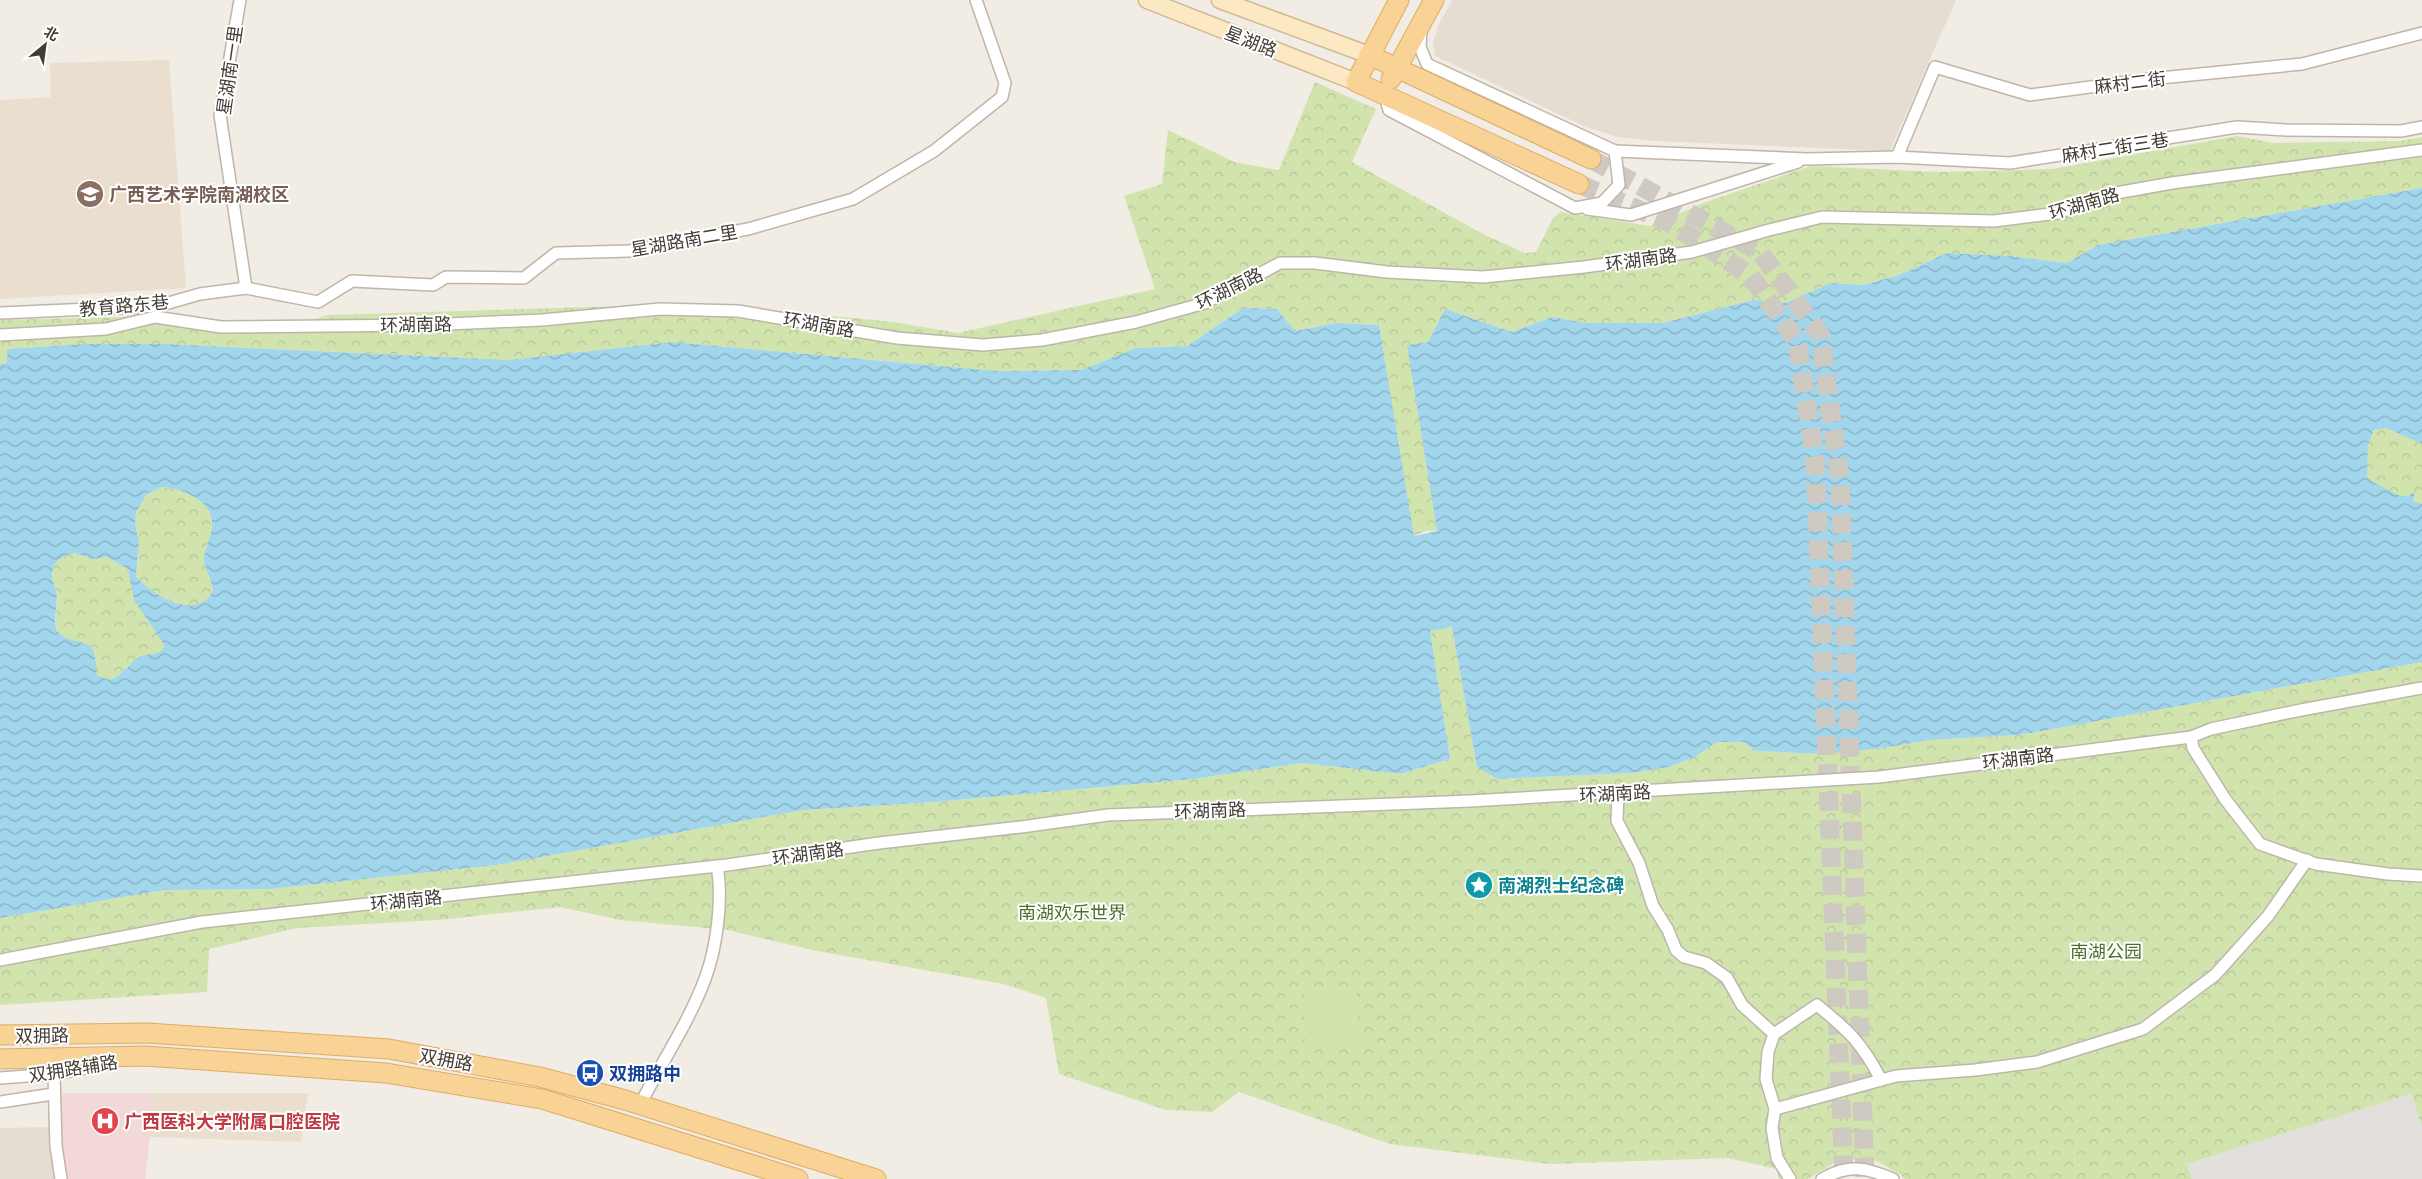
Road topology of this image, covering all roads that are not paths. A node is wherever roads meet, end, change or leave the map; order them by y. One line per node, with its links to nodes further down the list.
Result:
1 (240, 0): 21 (street, 星湖南一里)
2 (976, 0): 21 (street, 星湖路南二里)
3 (1147, 0): 11 (main road, 星湖路)
4 (1220, 0): 9 (main road, 星湖路)
5 (1400, 0): 9 (main road)
6 (1434, 0): 7 (main road)
7 (1422, 22): 10 (main road); 15 (street)
8 (2422, 33): 16 (street, 麻村二街)
9 (1369, 56): 10 (main road); 11 (main road)
10 (1396, 68): 12 (main road); 18 (main road)
11 (1356, 82): 12 (main road)
12 (1384, 93): 19 (main road); 20 (street)
13 (2422, 127): 16 (street, 麻村二街三巷)
14 (2422, 150): 23 (street, 环湖南路)
15 (1615, 151): 17 (street); 20 (street)
16 (1897, 157): 17 (street, 麻村二街三巷)
17 (1807, 159): 20 (street)
18 (1591, 160)
19 (1579, 184)
20 (1575, 208)
21 (246, 288): 22 (street, 教育路东巷)
22 (0, 313)
23 (0, 335)
24 (2422, 688): 25 (street, 环湖南路)
25 (2192, 737): 26 (street, 环湖南路); 27 (street)
26 (1618, 792): 28 (street, 环湖南路); 31 (street)
27 (2306, 860): 29 (street); 39 (street)
28 (717, 866): 30 (street, 环湖南路); 42 (street)
29 (2422, 876)
30 (0, 960)
31 (1774, 1034): 39 (street); 43 (street)
32 (0, 1036): 42 (main road, 双拥路)
33 (145, 1056): 34 (main road, 双拥路); 37 (street, 双拥路辅路); 45 (main road, 双拥路)
34 (78, 1058): 35 (main road, 双拥路); 36 (main road)
35 (0, 1059)
36 (0, 1066)
37 (54, 1074): 38 (street, 双拥路辅路); 40 (street)
38 (0, 1078)
39 (1881, 1080): 43 (street)
40 (53, 1094): 41 (street, 双拥路辅路); 44 (street)
41 (0, 1102)
42 (640, 1105): 46 (main road, 双拥路)
43 (1775, 1109): 47 (street)
44 (61, 1179)
45 (798, 1179)
46 (876, 1179)
47 (1790, 1179)
48 (1822, 1179): 49 (street)
49 (1893, 1179)

